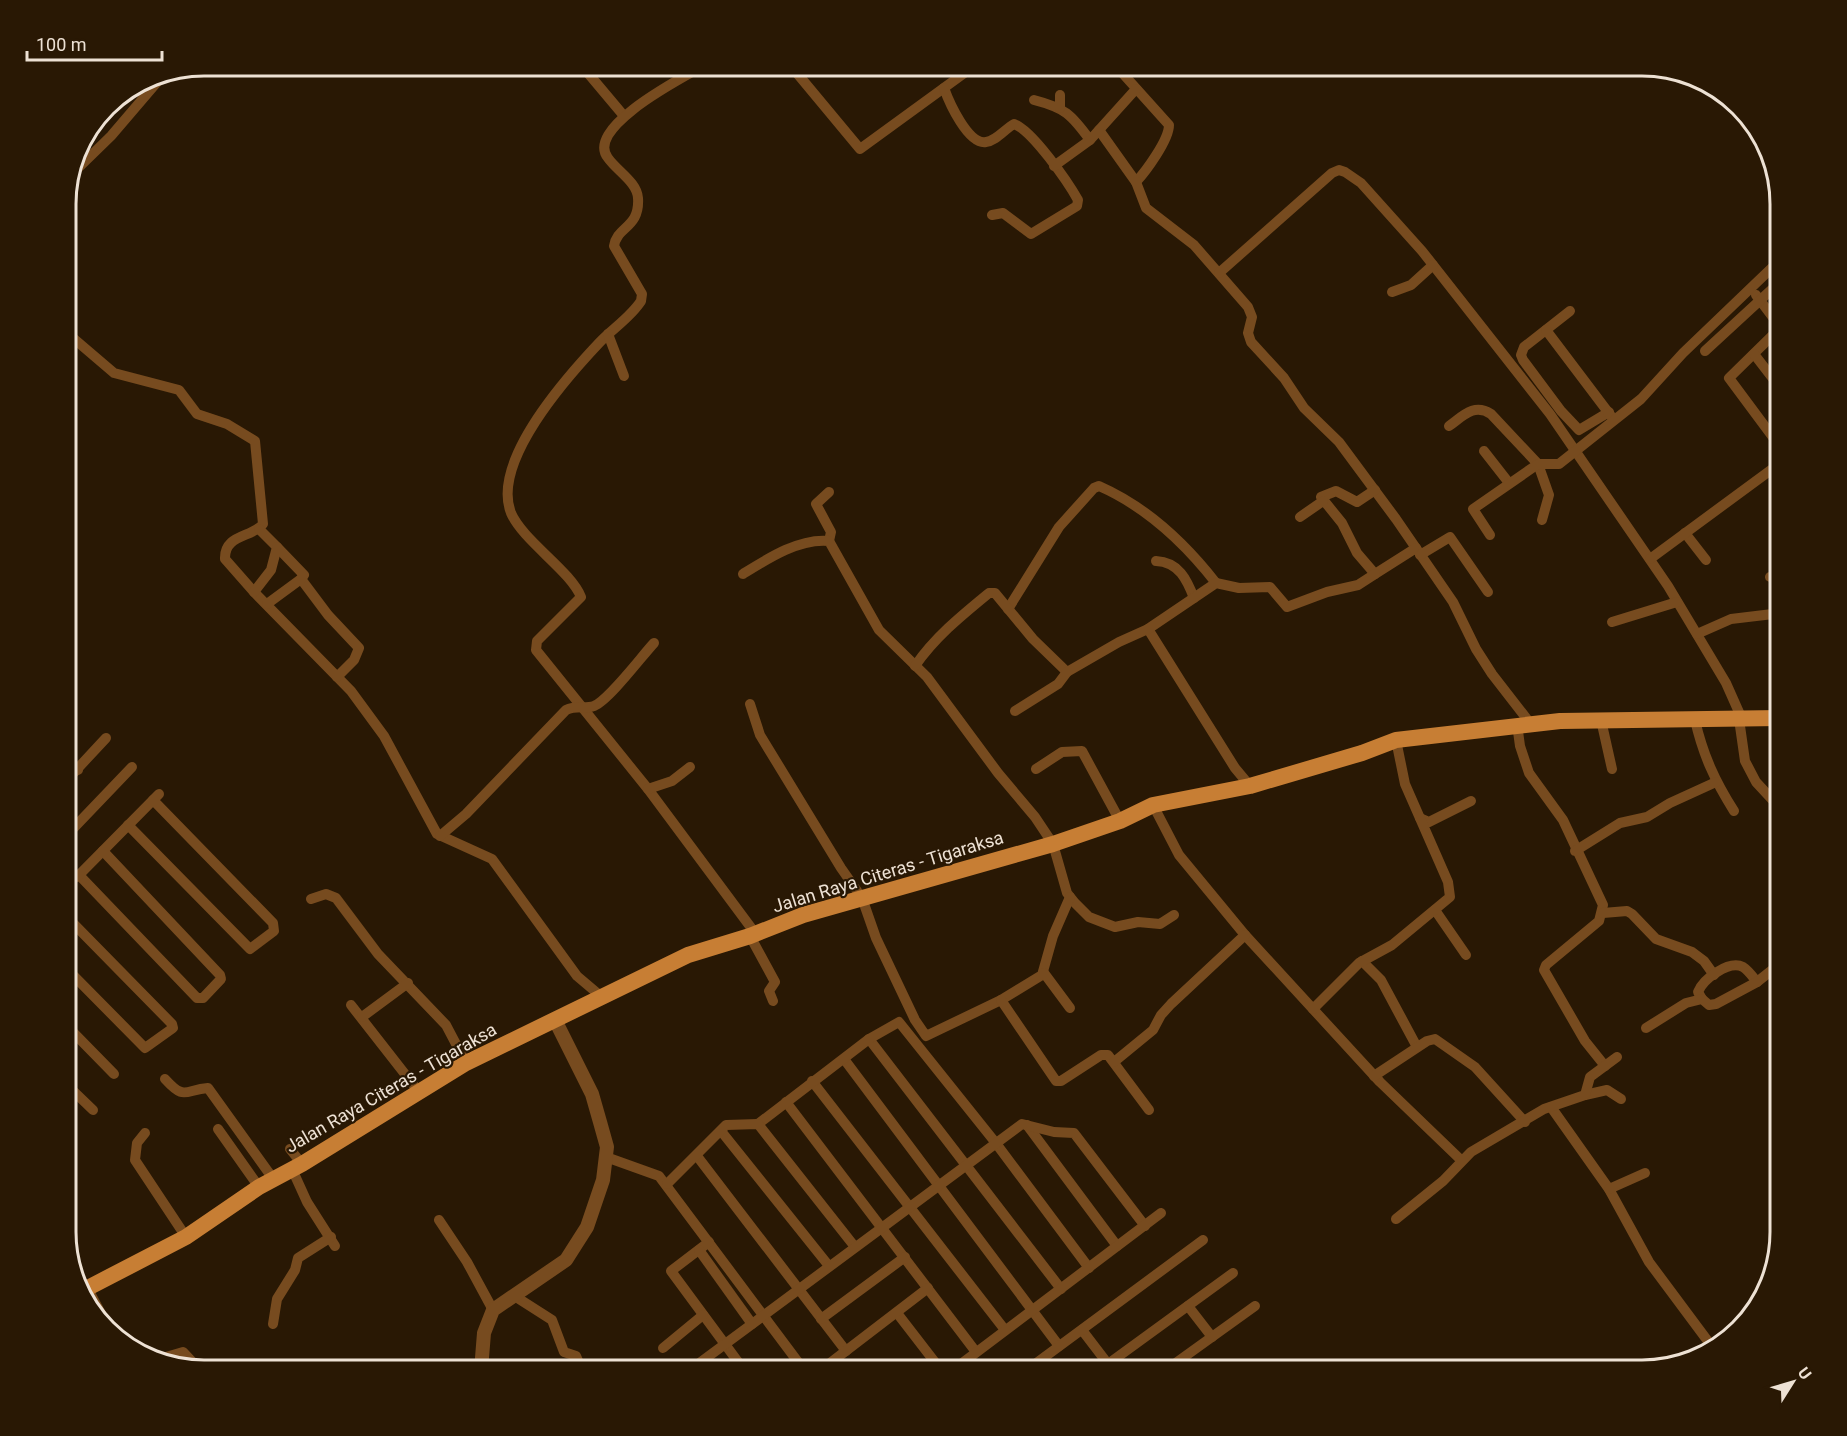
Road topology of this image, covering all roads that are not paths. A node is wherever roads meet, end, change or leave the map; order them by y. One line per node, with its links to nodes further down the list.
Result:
1 (591, 77): 12 (street)
2 (684, 77): 12 (street)
3 (799, 77): 7 (street)
4 (959, 77): 7 (street)
5 (1126, 77): 8 (street)
6 (152, 88): 15 (street)
7 (944, 88): 16 (street)
8 (1136, 89): 13 (street); 17 (street)
9 (1060, 95): 11 (street)
10 (1034, 100): 11 (street)
11 (1060, 108): 14 (street)
12 (624, 116): 29 (street)
13 (1099, 130): 14 (street); 17 (street)
14 (1090, 140): 16 (street)
15 (83, 163)
16 (1054, 166): 18 (street)
17 (1136, 182): 21 (street)
18 (992, 215)
19 (1433, 265): 21 (street); 24 (street); 40 (street)
20 (1770, 270): 22 (street)
21 (1219, 273): 44 (street)
22 (1750, 288): 25 (street); 36 (street)
23 (1770, 290): 25 (street)
24 (1392, 292)
25 (1759, 299): 27 (street); 32 (street)
26 (1570, 311): 28 (street)
27 (1770, 314)
28 (1546, 330): 36 (street); 36 (street)
29 (608, 334): 35 (street); 77 (street)
30 (1770, 339): 33 (street)
31 (77, 341): 49 (street)
32 (1705, 351)
33 (1754, 354): 34 (street); 38 (street)
34 (1770, 375)
35 (624, 376)
36 (1611, 415): 40 (street)
37 (1449, 426): 41 (street)
38 (1770, 433)
39 (1485, 451): 43 (street)
40 (1575, 451): 41 (street); 55 (street)
41 (1538, 464): 43 (street); 48 (street)
42 (1770, 471): 50 (street)
43 (1509, 483): 51 (street)
44 (1375, 490): 46 (street); 54 (street)
45 (829, 492): 52 (street)
46 (1323, 501): 47 (street); 59 (street)
47 (1300, 517)
48 (1542, 520)
49 (259, 529): 53 (street); 62 (street)
50 (1685, 533): 55 (street); 56 (street)
51 (1490, 535)
52 (829, 541): 58 (street); 73 (street)
53 (277, 547): 60 (street); 62 (street)
54 (1418, 552): 59 (street); 63 (street); 83 (street)
55 (1650, 559): 65 (street)
56 (1706, 560)
57 (1156, 561): 64 (street)
58 (743, 574)
59 (1376, 574): 61 (street)
60 (301, 579): 66 (street); 75 (street)
61 (1216, 583): 64 (street); 67 (street)
62 (254, 592): 66 (street)
63 (1488, 592)
64 (1194, 598): 70 (street)
65 (1677, 602): 69 (street); 71 (street)
66 (267, 604): 75 (street)
67 (1008, 609): 73 (street); 74 (street)
68 (1770, 614): 71 (street)
69 (1612, 622)
70 (1149, 629): 74 (street); 92 (street)
71 (1697, 634): 80 (street)
72 (654, 643): 77 (street)
73 (915, 666): 103 (street)
74 (1067, 672): 78 (street)
75 (337, 677): 102 (street)
76 (750, 704): 108 (street)
77 (580, 706): 93 (street); 102 (street)
78 (1015, 711)
79 (1770, 718): 80 (main road, Jalan Raya Citeras - Tigaraksa)
80 (1741, 719): 82 (main road, Jalan Raya Citeras - Tigaraksa); 94 (street)
81 (1601, 720): 82 (main road, Jalan Raya Citeras - Tigaraksa); 83 (main road, Jalan Raya Citeras - Tigaraksa); 89 (street)
82 (1695, 720): 91 (street)
83 (1524, 723): 85 (main road, Jalan Raya Citeras - Tigaraksa); 105 (street)
84 (106, 738): 90 (street)
85 (1396, 740): 92 (main road, Jalan Raya Citeras - Tigaraksa); 98 (street)
86 (132, 767): 100 (street)
87 (690, 767): 93 (street)
88 (1036, 769): 99 (street)
89 (1612, 769)
90 (78, 770)
91 (1716, 782): 97 (street); 105 (street)
92 (1250, 786): 96 (main road, Jalan Raya Citeras - Tigaraksa)
93 (648, 789): 114 (street)
94 (1770, 797)
95 (1471, 801): 98 (street)
96 (1153, 805): 99 (main road, Jalan Raya Citeras - Tigaraksa); 115 (street)
97 (1734, 811)
98 (1420, 818): 110 (street)
99 (1120, 821): 103 (main road, Jalan Raya Citeras - Tigaraksa)
100 (77, 824)
101 (128, 825): 101 (street); 104 (street)
102 (440, 836): 124 (street)
103 (1053, 844): 107 (street); 108 (main road, Jalan Raya Citeras - Tigaraksa)
104 (103, 850): 106 (street); 106 (street)
105 (1575, 850): 111 (street)
106 (79, 875)
107 (1070, 897): 112 (street); 119 (street)
108 (862, 898): 114 (main road, Jalan Raya Citeras - Tigaraksa); 126 (street)
109 (311, 899): 123 (street)
110 (1435, 910): 116 (street); 117 (street)
111 (1603, 913): 120 (street); 141 (street)
112 (1174, 915)
113 (77, 927): 121 (street)
114 (752, 935): 124 (main road, Jalan Raya Citeras - Tigaraksa); 127 (street)
115 (1245, 935): 130 (street); 139 (street)
116 (1466, 955)
117 (1362, 961): 130 (street); 136 (street)
118 (1770, 972): 122 (street)
119 (1044, 973): 126 (street); 129 (street)
120 (1714, 975): 122 (street); 125 (street)
121 (77, 979)
122 (1757, 982): 125 (street)
123 (408, 983): 131 (street); 140 (street)
124 (603, 998): 132 (main road, Jalan Raya Citeras - Tigaraksa)
125 (1702, 999): 133 (street)
126 (1001, 1000): 139 (street)
127 (773, 1001)
128 (351, 1005): 131 (street)
129 (1070, 1008)
130 (1313, 1009): 143 (street)
131 (362, 1017): 146 (street)
132 (555, 1020): 140 (main road, Jalan Raya Citeras - Tigaraksa); 163 (street)
133 (1646, 1028)
134 (77, 1036): 142 (street)
135 (869, 1039): 138 (street); 160 (street); 165 (street)
136 (1417, 1047): 143 (street); 154 (street)
137 (1617, 1057): 141 (street)
138 (844, 1059): 145 (street); 170 (street)
139 (1114, 1062): 153 (street)
140 (466, 1063): 146 (main road, Jalan Raya Citeras - Tigaraksa)
141 (1605, 1066): 148 (street)
142 (114, 1074)
143 (1374, 1076): 164 (street)
144 (165, 1079): 168 (street)
145 (812, 1081): 150 (street); 172 (street)
146 (419, 1092): 166 (main road, Jalan Raya Citeras - Tigaraksa)
147 (77, 1095): 152 (street)
148 (1585, 1095): 149 (street); 151 (street)
149 (1621, 1099)
150 (786, 1102): 155 (street); 176 (street)
151 (1551, 1107): 154 (street); 171 (street)
152 (93, 1110)
153 (1149, 1110)
154 (1526, 1122): 164 (street)
155 (758, 1124): 158 (street); 182 (street)
156 (1027, 1124): 160 (street); 177 (street); 181 (street)
157 (218, 1129): 168 (street)
158 (721, 1131): 162 (street); 185 (street)
159 (145, 1133): 178 (street)
160 (995, 1142): 165 (street); 186 (street)
161 (290, 1149): 166 (street)
162 (697, 1156): 169 (street); 191 (street)
163 (606, 1157): 169 (street); 192 (street)
164 (1461, 1160): 174 (street)
165 (967, 1163): 170 (street); 190 (street)
166 (297, 1167): 168 (main road, Jalan Raya Citeras - Tigaraksa); 201 (street)
167 (1645, 1173): 171 (street)
168 (266, 1183): 178 (main road, Jalan Raya Citeras - Tigaraksa)
169 (667, 1184): 180 (street)
170 (938, 1185): 172 (street); 196 (street)
171 (1609, 1189): 206 (street)
172 (910, 1206): 176 (street); 203 (street)
173 (1161, 1213): 177 (street)
174 (1396, 1219)
175 (439, 1220): 195 (street)
176 (883, 1226): 182 (street); 184 (street)
177 (1144, 1226): 181 (street)
178 (186, 1237): 188 (main road, Jalan Raya Citeras - Tigaraksa)
179 (1203, 1240): 204 (street)
180 (710, 1242): 183 (street); 199 (street)
181 (1117, 1246): 186 (street)
182 (855, 1247): 185 (street)
183 (699, 1250): 198 (street); 202 (street)
184 (905, 1257): 189 (street); 200 (street)
185 (829, 1266): 191 (street)
186 (1089, 1268): 190 (street)
187 (1233, 1273): 193 (street)
188 (90, 1287)
189 (928, 1288): 197 (street); 211 (street)
190 (1061, 1288): 196 (street)
191 (797, 1290): 199 (street); 200 (street)
192 (516, 1297): 195 (street); 215 (street)
193 (1188, 1306): 205 (street); 224 (street)
194 (1255, 1306): 205 (street)
195 (493, 1310): 214 (street)
196 (1032, 1310): 203 (street); 208 (street)
197 (897, 1313): 210 (street); 220 (street)
198 (703, 1315): 207 (street); 209 (street)
199 (763, 1315): 202 (street); 218 (street)
200 (821, 1319): 210 (street)
201 (273, 1324)
202 (752, 1324): 207 (street)
203 (1005, 1330): 211 (street)
204 (1082, 1330): 208 (street); 223 (street)
205 (1212, 1337): 225 (street)
206 (1708, 1341)
207 (724, 1344): 216 (street); 217 (street)
208 (1059, 1346): 222 (street)
209 (663, 1348)
210 (846, 1351): 219 (street)
211 (976, 1352): 221 (street)
212 (172, 1355): 213 (street)
213 (189, 1358)
214 (482, 1360)
215 (578, 1360)
216 (705, 1360)
217 (736, 1360)
218 (797, 1360)
219 (834, 1360)
220 (933, 1360)
221 (966, 1360)
222 (1040, 1360)
223 (1102, 1360)
224 (1117, 1360)
225 (1180, 1360)

